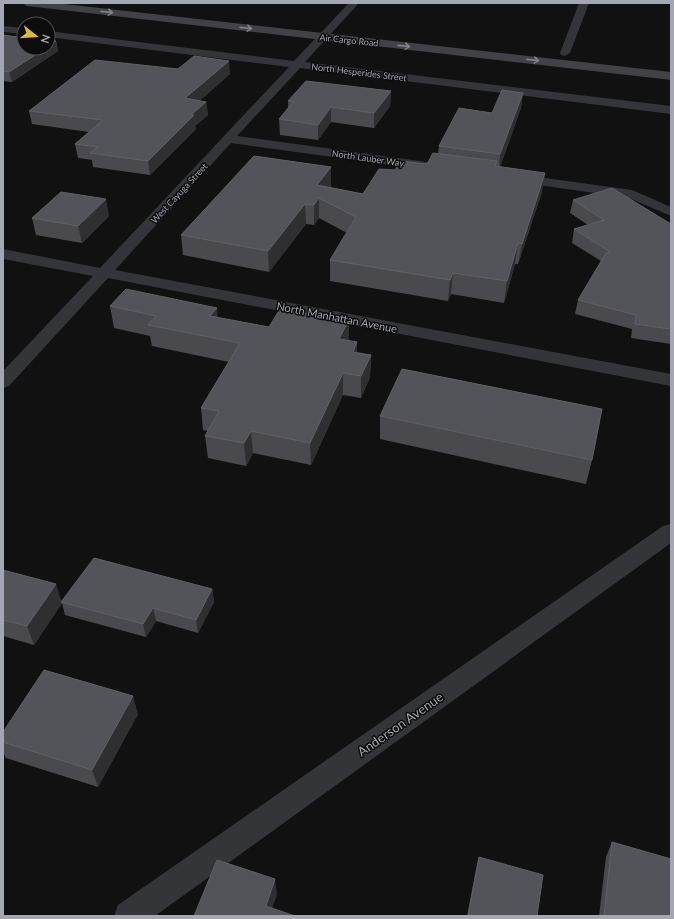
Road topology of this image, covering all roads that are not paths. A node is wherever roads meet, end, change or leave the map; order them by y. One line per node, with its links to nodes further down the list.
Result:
1 (27, 3): 7 (street, Air Cargo Road, one-way to 7)
2 (106, 3): 7 (street, Air Cargo Road)
3 (354, 3): 7 (street, West Cayuga Street)
4 (584, 3): 9 (street)
5 (3, 29): 6 (street)
6 (16, 31)
7 (327, 32): 9 (street, Air Cargo Road); 10 (street, West Cayuga Street); 12 (street, Air Cargo Road, one-way to 12)
8 (56, 35): 10 (street, North Hesperides Street)
9 (565, 53): 11 (street, Air Cargo Road)
10 (297, 65): 13 (street, North Hesperides Street); 14 (street, West Cayuga Street)
11 (671, 65)
12 (671, 76)
13 (671, 110)
14 (229, 139): 15 (street, North Lauber Way); 19 (street, West Cayuga Street)
15 (441, 168)
16 (502, 176): 17 (street)
17 (671, 212)
18 (3, 254): 19 (street, North Manhattan Avenue)
19 (104, 273): 20 (street, North Manhattan Avenue); 21 (street, West Cayuga Street)
20 (671, 380)
21 (3, 382)
22 (671, 532): 23 (street, Anderson Avenue)
23 (129, 916)

